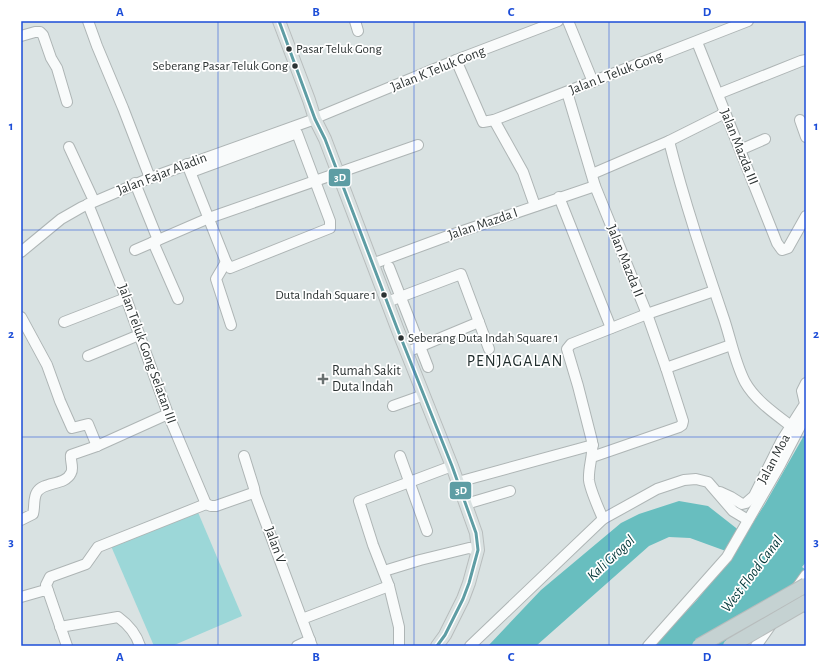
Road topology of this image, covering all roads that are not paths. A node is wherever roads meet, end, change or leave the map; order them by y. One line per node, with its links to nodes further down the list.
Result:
1 (88, 21): 27 (street)
2 (279, 21): 15 (main road)
3 (558, 21): 8 (street, Jalan K Teluk Gong)
4 (568, 21): 10 (street)
5 (748, 21): 7 (street, Jalan L Teluk Gong)
6 (21, 36): 13 (street)
7 (696, 42): 10 (street, Jalan L Teluk Gong); 12 (street, Jalan Mazda III)
8 (456, 60): 15 (street, Jalan K Teluk Gong); 16 (street, Jalan L Teluk Gong)
9 (806, 60): 12 (street)
10 (592, 82): 11 (street, Jalan L Teluk Gong)
11 (567, 92): 16 (street, Jalan L Teluk Gong); 26 (street, Jalan Mazda II)
12 (718, 94): 14 (street, Jalan Mazda III)
13 (67, 102)
14 (725, 112): 20 (street); 23 (street, Jalan Mazda III)
15 (316, 118): 24 (street, Jalan Fajar Aladin); 25 (main road)
16 (494, 120): 33 (street)
17 (800, 120): 18 (street)
18 (806, 137)
19 (766, 139): 23 (street)
20 (669, 141): 26 (street); 42 (street)
21 (418, 145): 25 (street)
22 (69, 147): 32 (street, Jalan Teluk Gong Selatan III)
23 (740, 150): 34 (street, Jalan Mazda III)
24 (189, 168): 27 (street, Jalan Fajar Aladin); 28 (street); 35 (street)
25 (338, 173): 28 (street); 40 (main road)
26 (592, 174): 30 (street, Jalan Mazda II)
27 (150, 178): 29 (street, Jalan Fajar Aladin)
28 (314, 182): 35 (street); 39 (street)
29 (135, 183): 32 (street, Jalan Fajar Aladin); 36 (street)
30 (595, 186): 31 (street, Jalan Mazda I); 47 (street, Jalan Mazda II)
31 (559, 197): 33 (street, Jalan Mazda I); 52 (street)
32 (91, 203): 38 (street, Jalan Fajar Aladin); 44 (street, Jalan Teluk Gong Selatan III)
33 (535, 206): 40 (street, Jalan Mazda I)
34 (806, 216)
35 (209, 218): 36 (street); 39 (street)
36 (155, 241): 37 (street); 45 (street)
37 (135, 250)
38 (21, 252)
39 (226, 262): 51 (street)
40 (372, 264): 46 (main road)
41 (389, 267): 43 (street)
42 (714, 291): 47 (street); 54 (street)
43 (401, 296): 46 (street); 50 (street); 55 (street)
44 (126, 298): 49 (street); 53 (street, Jalan Teluk Gong Selatan III)
45 (178, 299)
46 (387, 302): 57 (main road)
47 (646, 314): 52 (street); 60 (street, Jalan Mazda II)
48 (21, 317): 68 (street)
49 (64, 322)
50 (479, 322): 55 (street); 56 (street)
51 (231, 325)
52 (610, 328): 67 (street)
53 (139, 335): 58 (street); 64 (street, Jalan Teluk Gong Selatan III)
54 (731, 345): 60 (street); 66 (street)
55 (420, 346): 57 (street); 59 (street)
56 (489, 349)
57 (407, 352): 62 (main road)
58 (88, 356)
59 (428, 367)
60 (666, 368): 71 (street, Jalan Mazda II)
61 (806, 383): 66 (street, Jalan Moa)
62 (424, 395): 63 (street); 72 (main road)
63 (393, 406)
64 (168, 414): 68 (street); 78 (street, Jalan Teluk Gong Selatan III)
65 (806, 415): 82 (street)
66 (791, 426): 76 (street, Jalan Moa)
67 (593, 444): 71 (street); 73 (street)
68 (97, 446): 81 (street)
69 (244, 456): 77 (street, Jalan V)
70 (400, 456): 74 (street)
71 (592, 456): 80 (street)
72 (452, 466): 73 (main road); 74 (street)
73 (458, 482): 79 (main road)
74 (409, 483): 83 (street); 85 (street)
75 (510, 491): 79 (street)
76 (716, 491): 80 (street); 82 (street)
77 (255, 494): 78 (street); 92 (street, Jalan V)
78 (206, 504): 89 (street)
79 (466, 504): 84 (main road)
80 (603, 519): 101 (street)
81 (21, 520)
82 (747, 522): 102 (street)
83 (427, 531)
84 (478, 550): 85 (street); 94 (main road)
85 (384, 571): 88 (street)
86 (806, 576): 105 (street, bridge)
87 (806, 585): 103 (highway, bridge)
88 (388, 586): 92 (street); 99 (street)
89 (48, 591): 90 (street); 93 (street)
90 (21, 597)
91 (806, 602): 104 (highway, bridge)
92 (302, 619): 95 (street, Jalan V)
93 (60, 627): 96 (street); 97 (street)
94 (445, 640): 100 (main road)
95 (311, 643): 98 (street)
96 (67, 646)
97 (140, 646)
98 (298, 646)
99 (399, 646)
100 (437, 646)
101 (470, 646)
102 (648, 646)
103 (699, 646)
104 (730, 646)
105 (756, 646)

